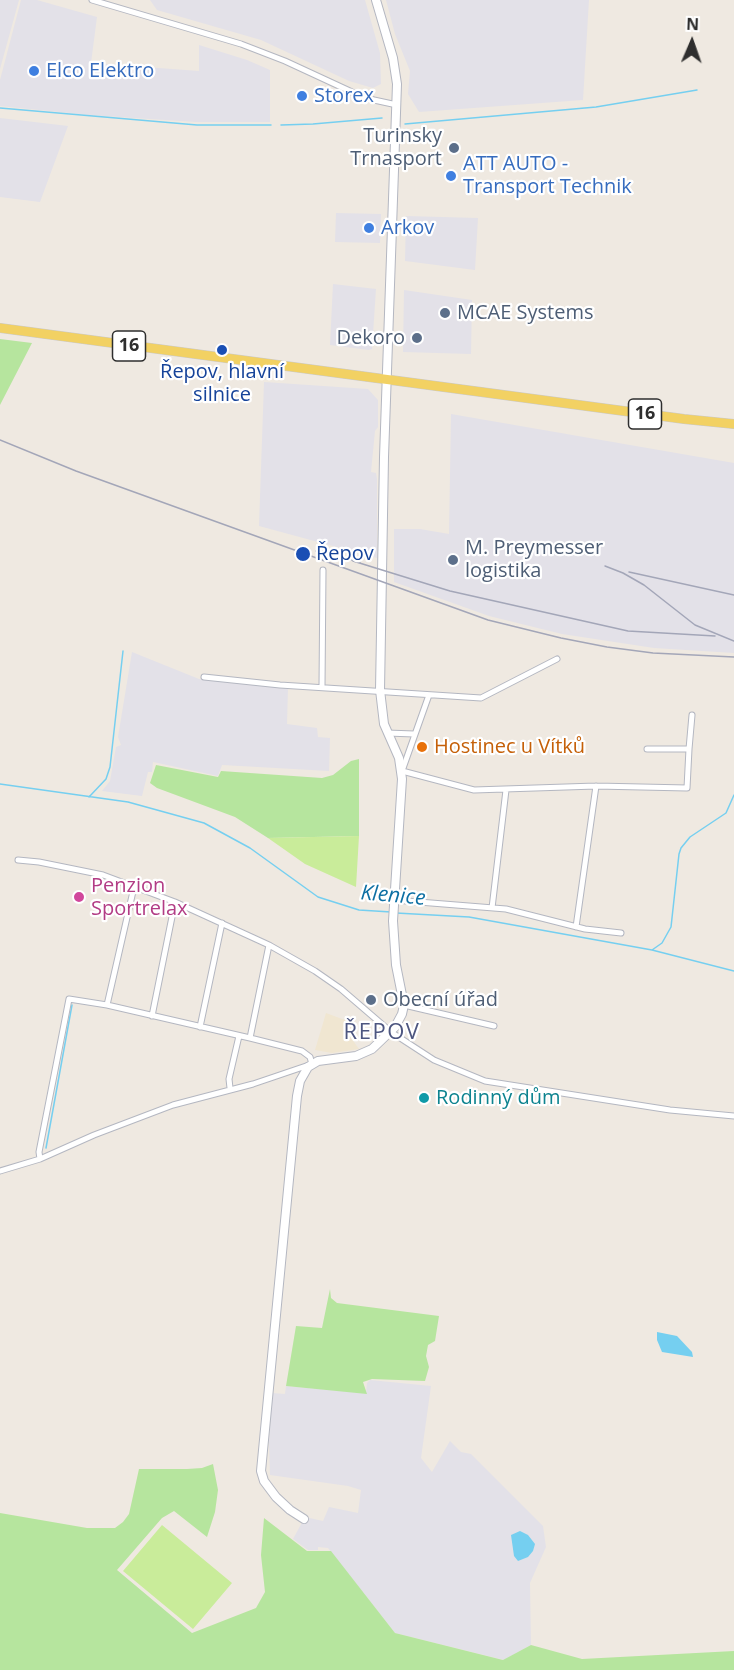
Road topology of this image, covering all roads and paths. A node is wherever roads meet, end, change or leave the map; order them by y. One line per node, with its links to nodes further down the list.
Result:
1 (92, 0): 3 (street)
2 (376, 0): 3 (street)
3 (397, 105): 5 (street)
4 (0, 328): 5 (main road, 16)
5 (387, 379): 6 (main road, 16); 11 (street)
6 (734, 424)
7 (323, 570): 10 (street)
8 (557, 659): 12 (street)
9 (204, 677): 10 (street)
10 (322, 686): 11 (street)
11 (380, 690): 12 (street); 14 (street)
12 (429, 695): 15 (street)
13 (692, 715): 17 (street)
14 (387, 733): 15 (street); 18 (street)
15 (414, 734): 18 (street)
16 (646, 749): 17 (street)
17 (689, 749): 19 (street)
18 (402, 771): 20 (street); 24 (street)
19 (596, 786): 20 (street); 27 (street)
20 (506, 790): 25 (street)
21 (18, 860): 22 (street)
22 (135, 887): 23 (street); 30 (street)
23 (175, 902): 26 (street); 32 (street)
24 (394, 902): 25 (street); 31 (street)
25 (492, 908): 27 (street)
26 (222, 924): 29 (street); 34 (street)
27 (576, 927): 28 (street)
28 (621, 933)
29 (269, 945): 35 (street); 37 (street)
30 (107, 1005): 32 (street); 41 (street)
31 (404, 1005): 33 (street); 35 (street)
32 (152, 1016): 34 (street)
33 (494, 1026)
34 (200, 1027): 36 (street)
35 (391, 1032): 38 (street); 40 (street)
36 (239, 1036): 37 (street); 39 (street)
37 (250, 1038): 38 (street)
38 (312, 1064): 39 (street); 43 (street)
39 (230, 1088): 41 (street)
40 (734, 1116)
41 (40, 1159): 42 (street)
42 (0, 1171)
43 (304, 1519)

